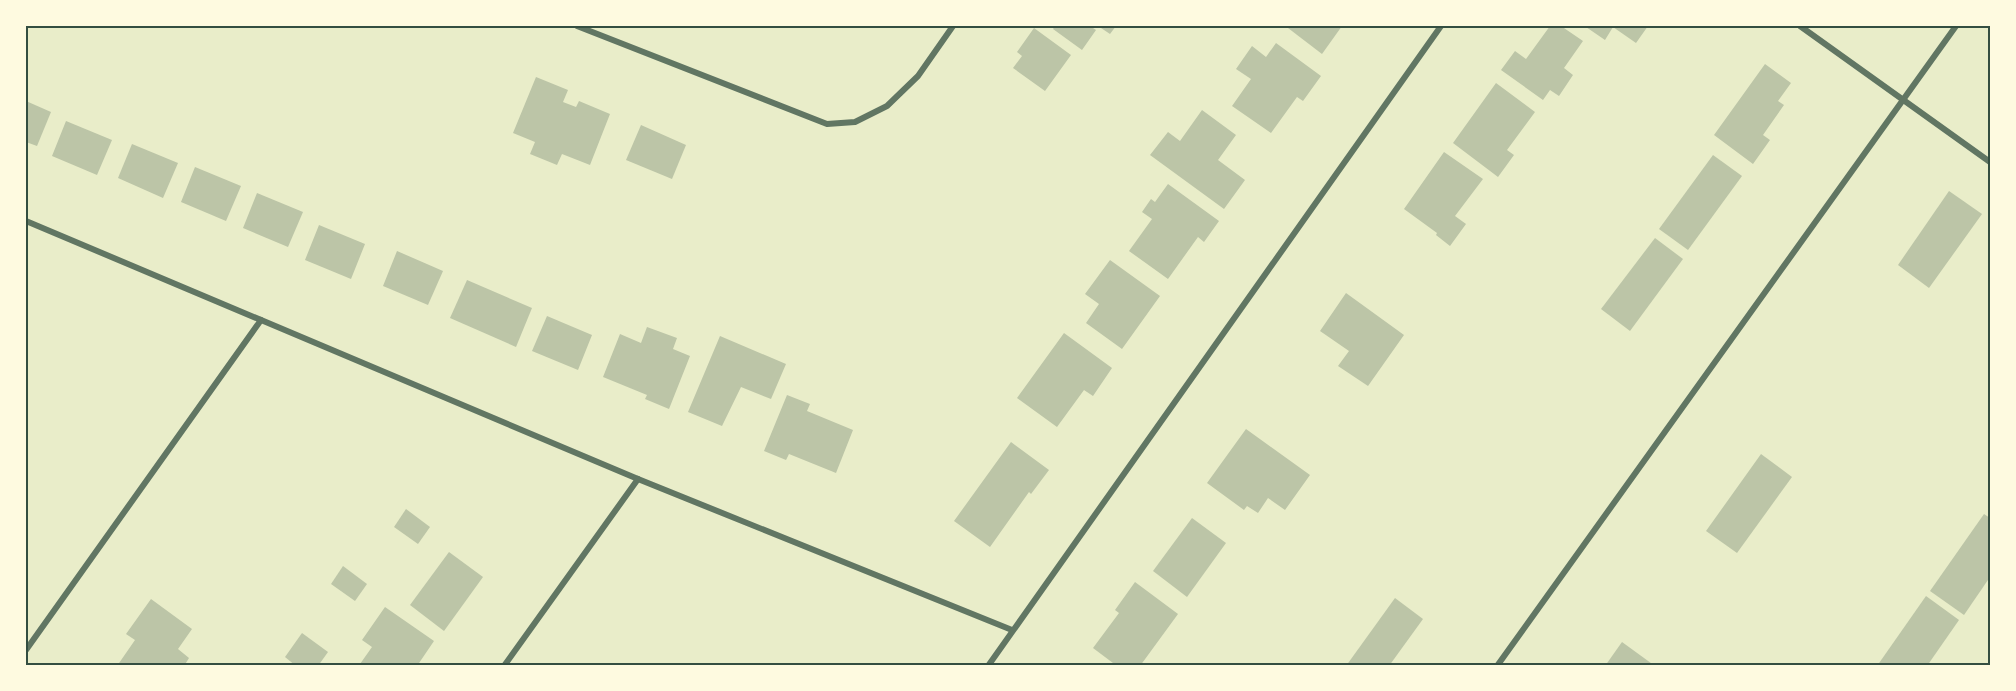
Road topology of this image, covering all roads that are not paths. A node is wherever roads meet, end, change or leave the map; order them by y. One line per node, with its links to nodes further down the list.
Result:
1 (577, 26): 2 (street)
2 (953, 26)
3 (1441, 26): 11 (street)
4 (1800, 26): 6 (street)
5 (1956, 26): 6 (street)
6 (1903, 99): 7 (street); 15 (street)
7 (1990, 162)
8 (26, 221): 9 (street)
9 (261, 320): 10 (street); 12 (street)
10 (638, 479): 11 (street); 13 (street)
11 (1012, 630): 14 (street)
12 (26, 650)
13 (504, 666)
14 (987, 666)
15 (1497, 666)

